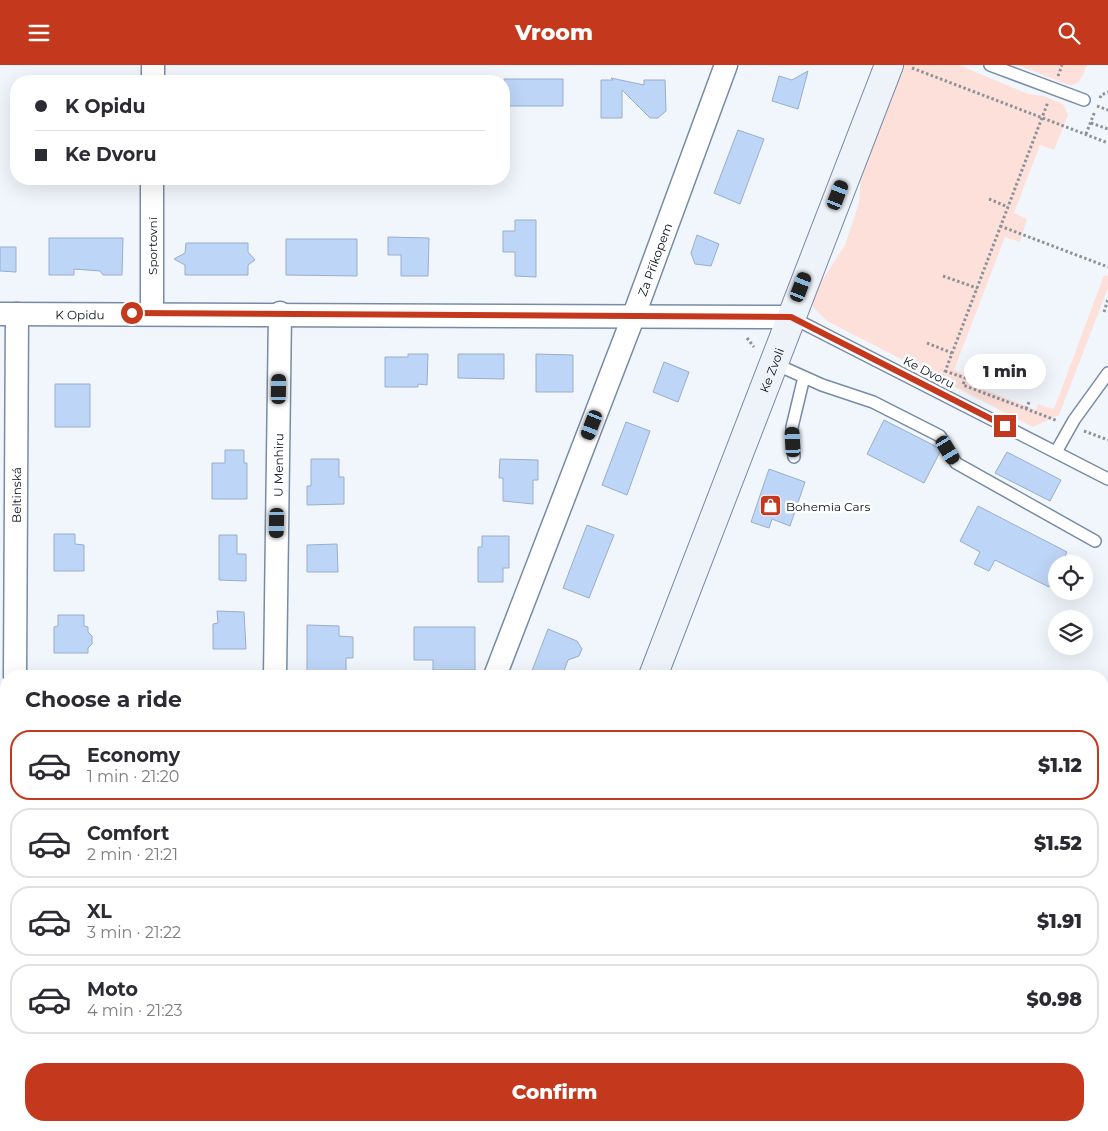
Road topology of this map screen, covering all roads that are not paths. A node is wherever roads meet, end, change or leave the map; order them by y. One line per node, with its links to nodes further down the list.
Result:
1 (726, 65): 9 (street, Za Příkopem)
2 (889, 65): 10 (street, Ke Zvoli)
3 (990, 65): 4 (lane)
4 (1084, 100)
5 (152, 185): 6 (street, Sportovní)
6 (152, 313): 7 (street, K Opidu); 8 (street, K Opidu)
7 (280, 313): 9 (street, K Opidu); 19 (street, U Menhiru)
8 (8, 314): 18 (street, Beltinská)
9 (634, 315): 10 (street, K Opidu); 20 (street, Za Příkopem)
10 (791, 317): 11 (street, Ke Zvoli); 14 (lane, Ke Dvoru)
11 (772, 363): 13 (lane); 21 (street, Ke Zvoli)
12 (1108, 373): 14 (lane)
13 (804, 377): 15 (lane); 17 (lane)
14 (1056, 452): 16 (lane, Ke Dvoru)
15 (794, 457)
16 (1108, 479)
17 (1095, 541)
18 (15, 670)
19 (274, 670)
20 (497, 670)
21 (655, 670)

